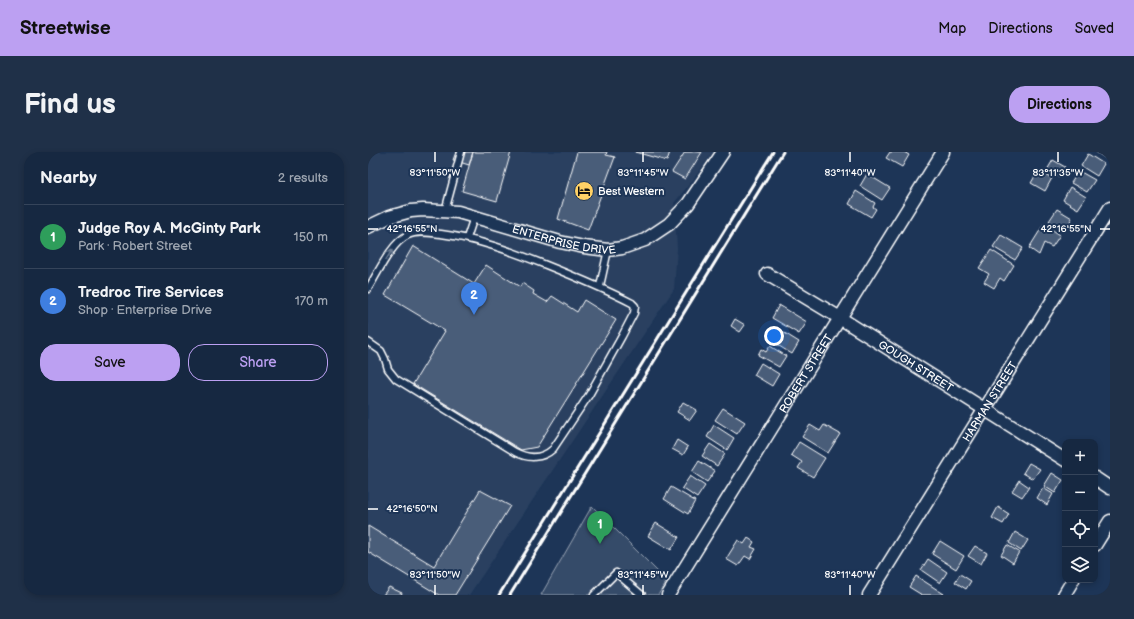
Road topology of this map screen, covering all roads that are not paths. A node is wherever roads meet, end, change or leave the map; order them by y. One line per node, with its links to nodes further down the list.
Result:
1 (461, 152): 5 (lane)
2 (723, 152): 9 (street, ENTERPRISE DRIVE)
3 (943, 152): 13 (street, ROBERT STREET)
4 (1110, 208): 15 (street, HARMAN STREET)
5 (445, 211): 6 (street, ENTERPRISE DRIVE); 7 (street, ENTERPRISE DRIVE)
6 (474, 217): 8 (lane); 9 (street, ENTERPRISE DRIVE)
7 (368, 227)
8 (467, 238): 11 (lane); 12 (lane, one-way to 8)
9 (608, 250): 11 (lane)
10 (767, 274): 13 (street, GOUGH STREET)
11 (600, 286): 14 (lane)
12 (368, 289)
13 (840, 318): 15 (street, GOUGH STREET); 24 (street, ROBERT STREET)
14 (368, 342)
15 (985, 409): 16 (street, GOUGH STREET); 25 (street, HARMAN STREET)
16 (1062, 458)
17 (1098, 480): 18 (street)
18 (1110, 488)
19 (1110, 521): 20 (street)
20 (1098, 540)
21 (1072, 583): 26 (street)
22 (594, 595): 23 (lane)
23 (642, 595)
24 (668, 595)
25 (869, 595)
26 (1064, 595)

